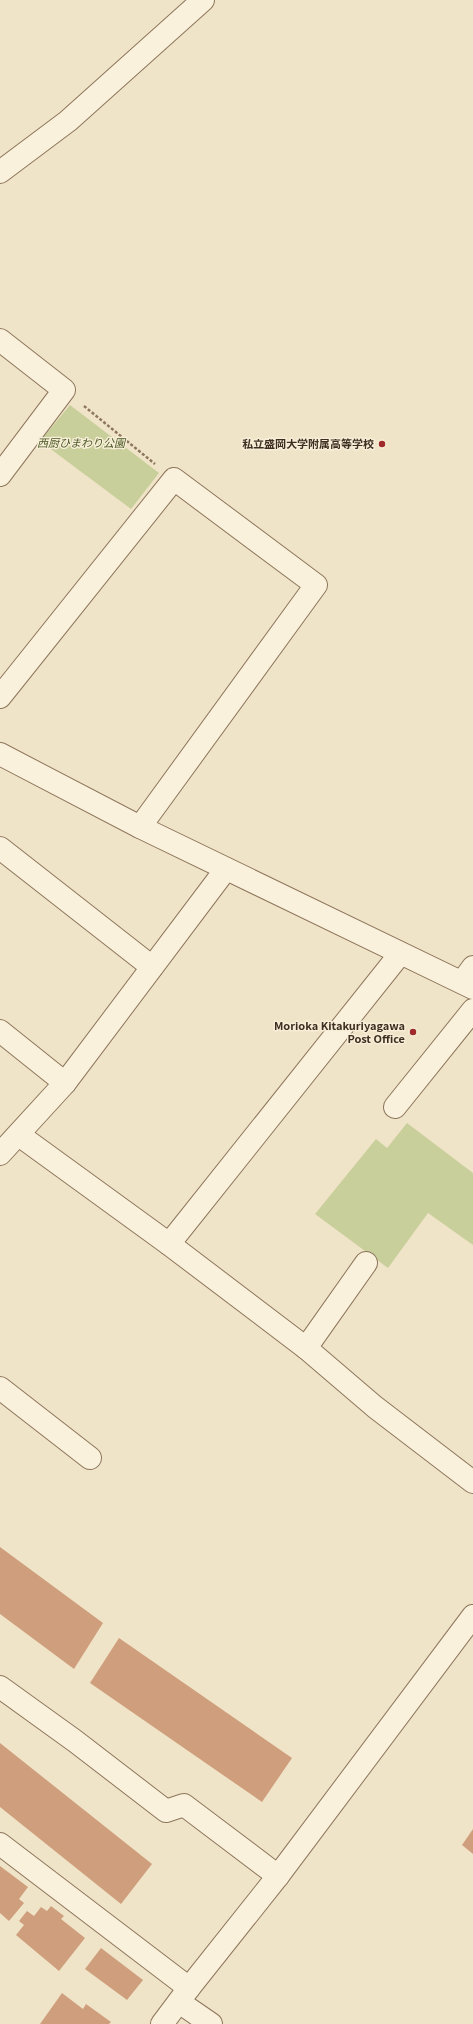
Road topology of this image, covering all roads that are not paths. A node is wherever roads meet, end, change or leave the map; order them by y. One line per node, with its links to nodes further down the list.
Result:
1 (203, 0): 2 (street)
2 (0, 172)
3 (0, 340): 4 (street)
4 (0, 475)
5 (0, 697): 7 (street)
6 (0, 754): 7 (street)
7 (140, 827): 9 (street)
8 (0, 848): 11 (street)
9 (226, 869): 10 (street); 11 (street)
10 (400, 954): 12 (street); 19 (street)
11 (152, 967): 15 (street)
12 (469, 979)
13 (473, 1010): 16 (street)
14 (0, 1031): 15 (street)
15 (65, 1083): 17 (street)
16 (395, 1107)
17 (20, 1135): 18 (street); 19 (street)
18 (0, 1154)
19 (169, 1244): 21 (street)
20 (366, 1263): 21 (street)
21 (306, 1348): 24 (street)
22 (0, 1388): 23 (street)
23 (90, 1458)
24 (473, 1482)
25 (473, 1616): 28 (street)
26 (0, 1687): 28 (street)
27 (0, 1844): 29 (street)
28 (278, 1876): 29 (street)
29 (184, 1995): 30 (street); 31 (street)
30 (162, 2024)
31 (211, 2024)

